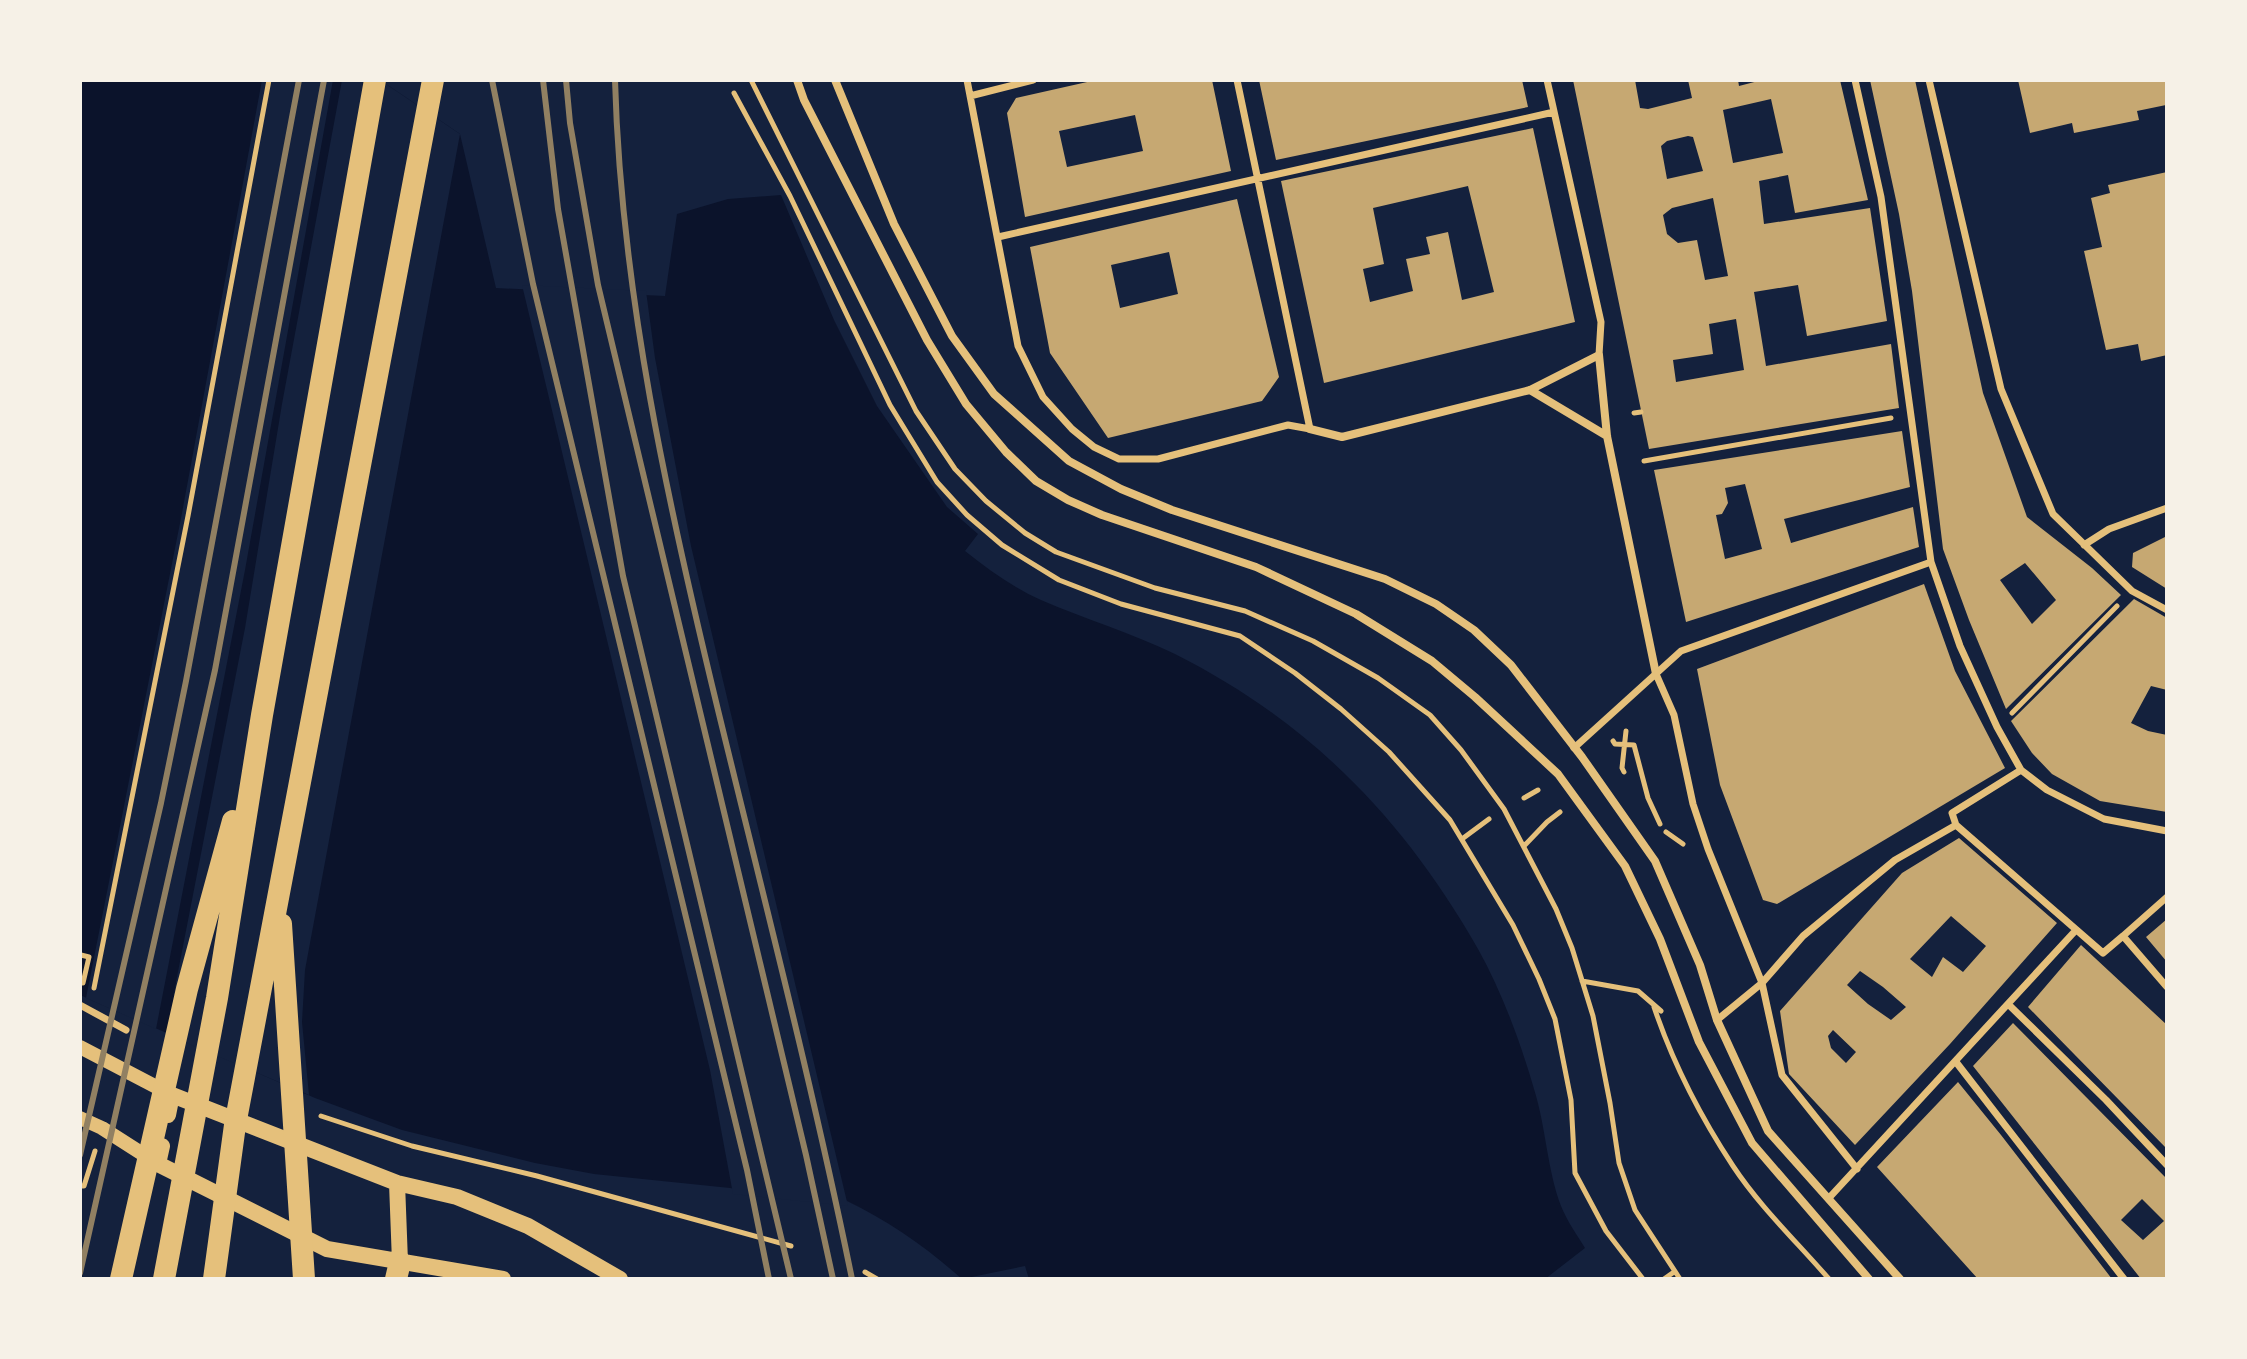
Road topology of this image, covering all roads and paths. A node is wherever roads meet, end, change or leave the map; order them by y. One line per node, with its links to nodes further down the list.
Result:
1 (269, 80): 45 (path)
2 (375, 80): 29 (highway)
3 (433, 80): 41 (highway)
4 (797, 80): 78 (street)
5 (835, 80): 31 (street)
6 (967, 80): 12 (street)
7 (1033, 80): 12 (street)
8 (1237, 80): 14 (street)
9 (1547, 80): 13 (street)
10 (1855, 80): 18 (street)
11 (1929, 80): 23 (street)
12 (970, 96): 15 (street)
13 (1554, 112): 14 (street); 16 (street)
14 (1258, 179): 15 (street); 19 (street)
15 (998, 237): 19 (street)
16 (1599, 355): 17 (street); 20 (street)
17 (1530, 390): 19 (street); 20 (street)
18 (1910, 414): 21 (path); 24 (street)
19 (1310, 429)
20 (1607, 436): 27 (street)
21 (1644, 461)
22 (2167, 508): 23 (street)
23 (2084, 545): 25 (street)
24 (1931, 562): 27 (street); 32 (street)
25 (2132, 591): 26 (street); 28 (path)
26 (2167, 610)
27 (1656, 674): 30 (street); 40 (street)
28 (2032, 693)
29 (262, 715): 66 (highway); 68 (highway)
30 (1601, 723): 31 (street); 40 (path)
31 (1574, 748): 50 (street)
32 (2021, 770): 37 (street); 38 (street)
33 (1538, 790): 34 (path)
34 (1524, 798)
35 (1559, 813): 39 (path)
36 (1489, 819): 74 (path)
37 (1956, 825): 43 (street); 46 (street)
38 (2167, 831)
39 (1524, 846)
40 (1708, 849): 46 (street)
41 (279, 891): 69 (highway); 70 (highway)
42 (2167, 897): 44 (street)
43 (2076, 930): 44 (street); 48 (street)
44 (2126, 939): 47 (street)
45 (80, 957)
46 (1762, 983): 50 (street); 59 (street)
47 (2167, 987)
48 (2008, 1004): 53 (street); 58 (street)
49 (80, 1005): 51 (street)
50 (1717, 1020): 61 (street)
51 (126, 1030)
52 (80, 1047): 54 (street)
53 (1956, 1062): 59 (street); 80 (street)
54 (172, 1095): 57 (main road); 60 (main road)
55 (308, 1111): 62 (path)
56 (80, 1118): 57 (street)
57 (158, 1164): 63 (main road); 67 (highway)
58 (2167, 1165)
59 (1857, 1169): 61 (street)
60 (397, 1183): 63 (main road); 72 (main road)
61 (1829, 1198): 79 (street)
62 (791, 1246)
63 (398, 1271): 71 (main road)
64 (865, 1272): 73 (path)
65 (1674, 1272): 75 (path); 76 (path); 77 (path)
66 (121, 1279)
67 (128, 1279)
68 (164, 1279)
69 (214, 1279)
70 (304, 1279)
71 (503, 1279)
72 (620, 1279)
73 (877, 1279)
74 (1643, 1279)
75 (1664, 1279)
76 (1680, 1279)
77 (1829, 1279)
78 (1869, 1279)
79 (1900, 1279)
80 (2124, 1279)

